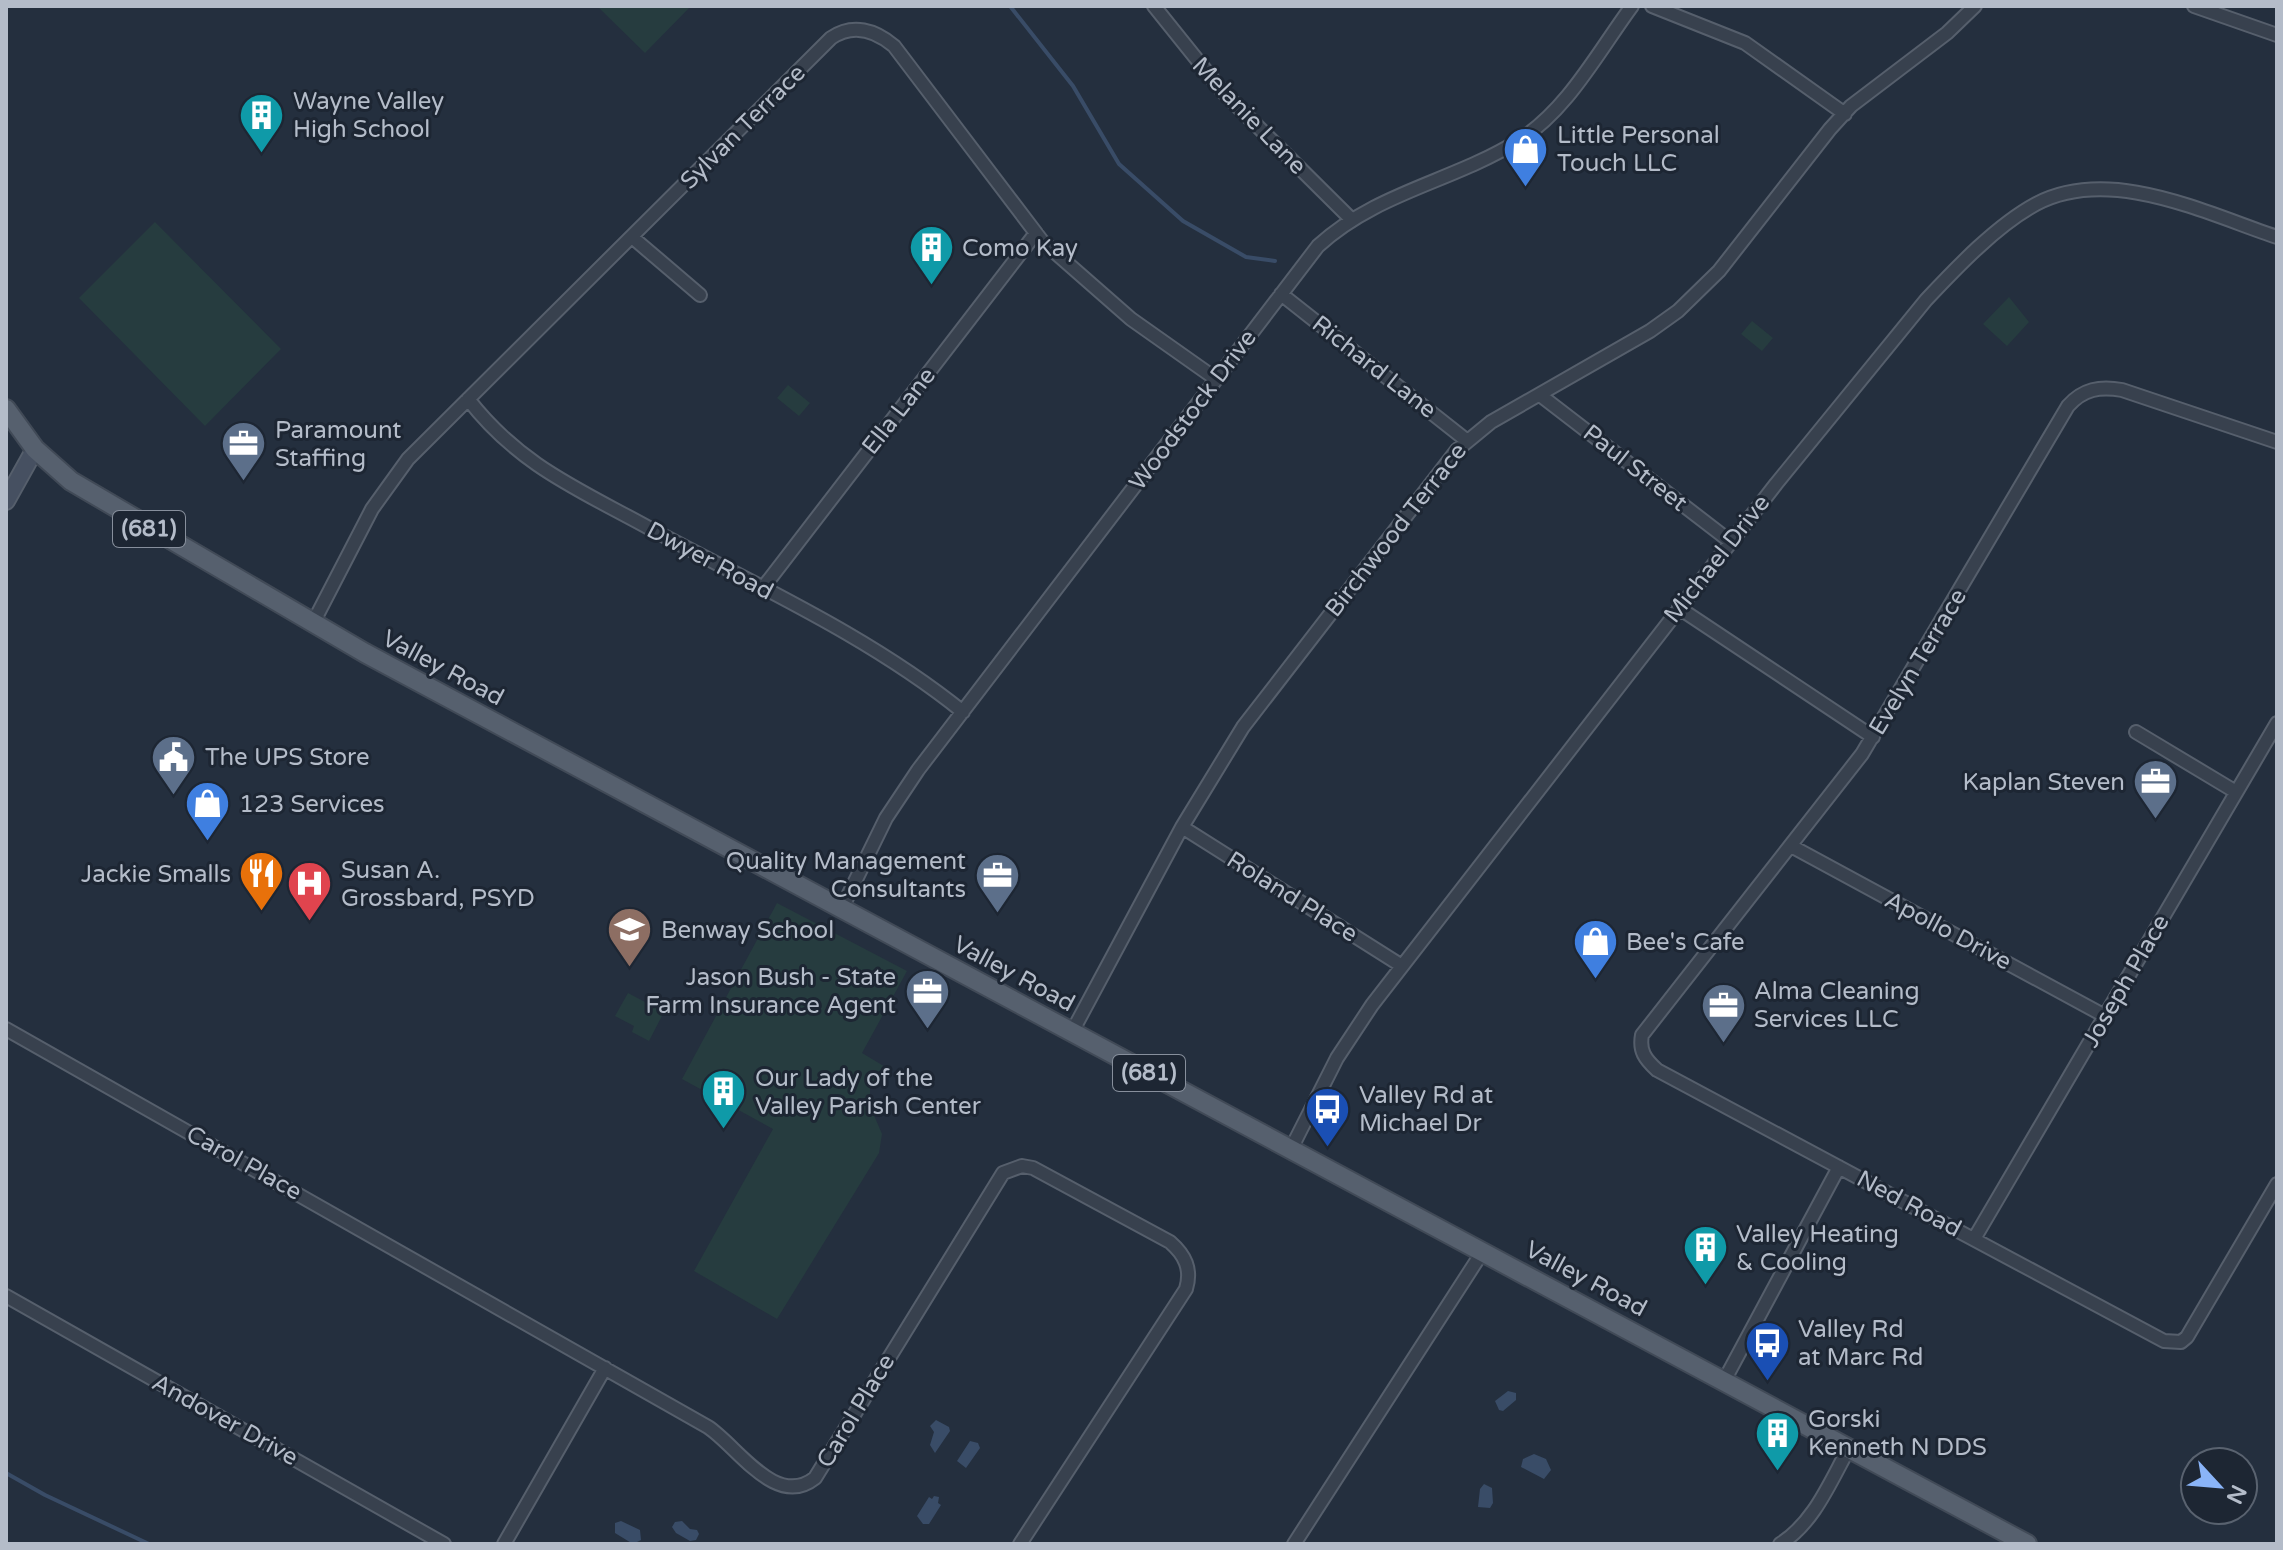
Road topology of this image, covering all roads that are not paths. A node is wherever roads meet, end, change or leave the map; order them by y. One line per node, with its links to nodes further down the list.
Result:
1 (1154, 6): 8 (street, Melanie Lane)
2 (1632, 6): 8 (street, Woodstock Drive)
3 (1652, 6): 7 (street)
4 (1975, 6): 7 (street, Birchwood Terrace)
5 (2194, 6): 6 (street)
6 (2277, 35)
7 (1845, 114): 15 (street, Birchwood Terrace)
8 (1351, 219): 12 (street, Woodstock Drive)
9 (1036, 233): 10 (street, Sylvan Terrace); 14 (street, Sylvan Terrace); 23 (street, Ella Lane)
10 (632, 237): 13 (street); 16 (street, Sylvan Terrace)
11 (2277, 237): 22 (street, Michael Drive)
12 (1281, 294): 14 (street, Woodstock Drive); 18 (street, Richard Lane)
13 (700, 295)
14 (1216, 379): 26 (street, Woodstock Drive)
15 (1540, 395): 18 (street, Birchwood Terrace); 22 (street, Paul Street)
16 (468, 399): 23 (street, Dwyer Road); 25 (street, Sylvan Terrace)
17 (6, 409): 20 (main road, Valley Road / (681))
18 (1466, 440): 31 (street, Birchwood Terrace)
19 (2277, 442): 29 (street, Evelyn Terrace)
20 (35, 449): 21 (main road); 25 (main road, Valley Road / (681))
21 (6, 501)
22 (1731, 542): 24 (street, Michael Drive)
23 (762, 589): 26 (street, Dwyer Road)
24 (1679, 608): 29 (street); 34 (street, Michael Drive)
25 (313, 623): 33 (main road, Valley Road / (681))
26 (963, 712): 33 (street, Woodstock Drive)
27 (2277, 723): 30 (street, Joseph Place)
28 (2136, 732): 30 (street)
29 (1873, 737): 32 (street, Evelyn Terrace)
30 (2236, 792): 35 (street, Joseph Place)
31 (1182, 827): 34 (street, Roland Place); 37 (street, Birchwood Terrace)
32 (1791, 846): 35 (street, Apollo Drive); 38 (street, Evelyn Terrace)
33 (842, 908): 37 (main road, Valley Road / (681))
34 (1402, 966): 39 (street, Michael Drive)
35 (2105, 1016): 42 (street, Joseph Place)
36 (6, 1029): 45 (street, Carol Place)
37 (1072, 1032): 39 (main road, Valley Road / (681))
38 (1671, 1077): 40 (street, Ned Road)
39 (1291, 1149): 43 (main road, Valley Road / (681))
40 (1839, 1167): 42 (street, Ned Road); 46 (street)
41 (2277, 1184): 42 (street, Ned Road)
42 (1974, 1239)
43 (1483, 1251): 46 (main road, Valley Road / (681)); 51 (street)
44 (6, 1296): 48 (street, Andover Drive)
45 (605, 1368): 49 (street); 50 (street, Carol Place)
46 (1724, 1381): 47 (main road, Valley Road / (681))
47 (1849, 1448): 52 (street); 53 (main road, Valley Road / (681))
48 (444, 1544)
49 (504, 1544)
50 (1020, 1544)
51 (1294, 1544)
52 (1780, 1544)
53 (2027, 1544)

